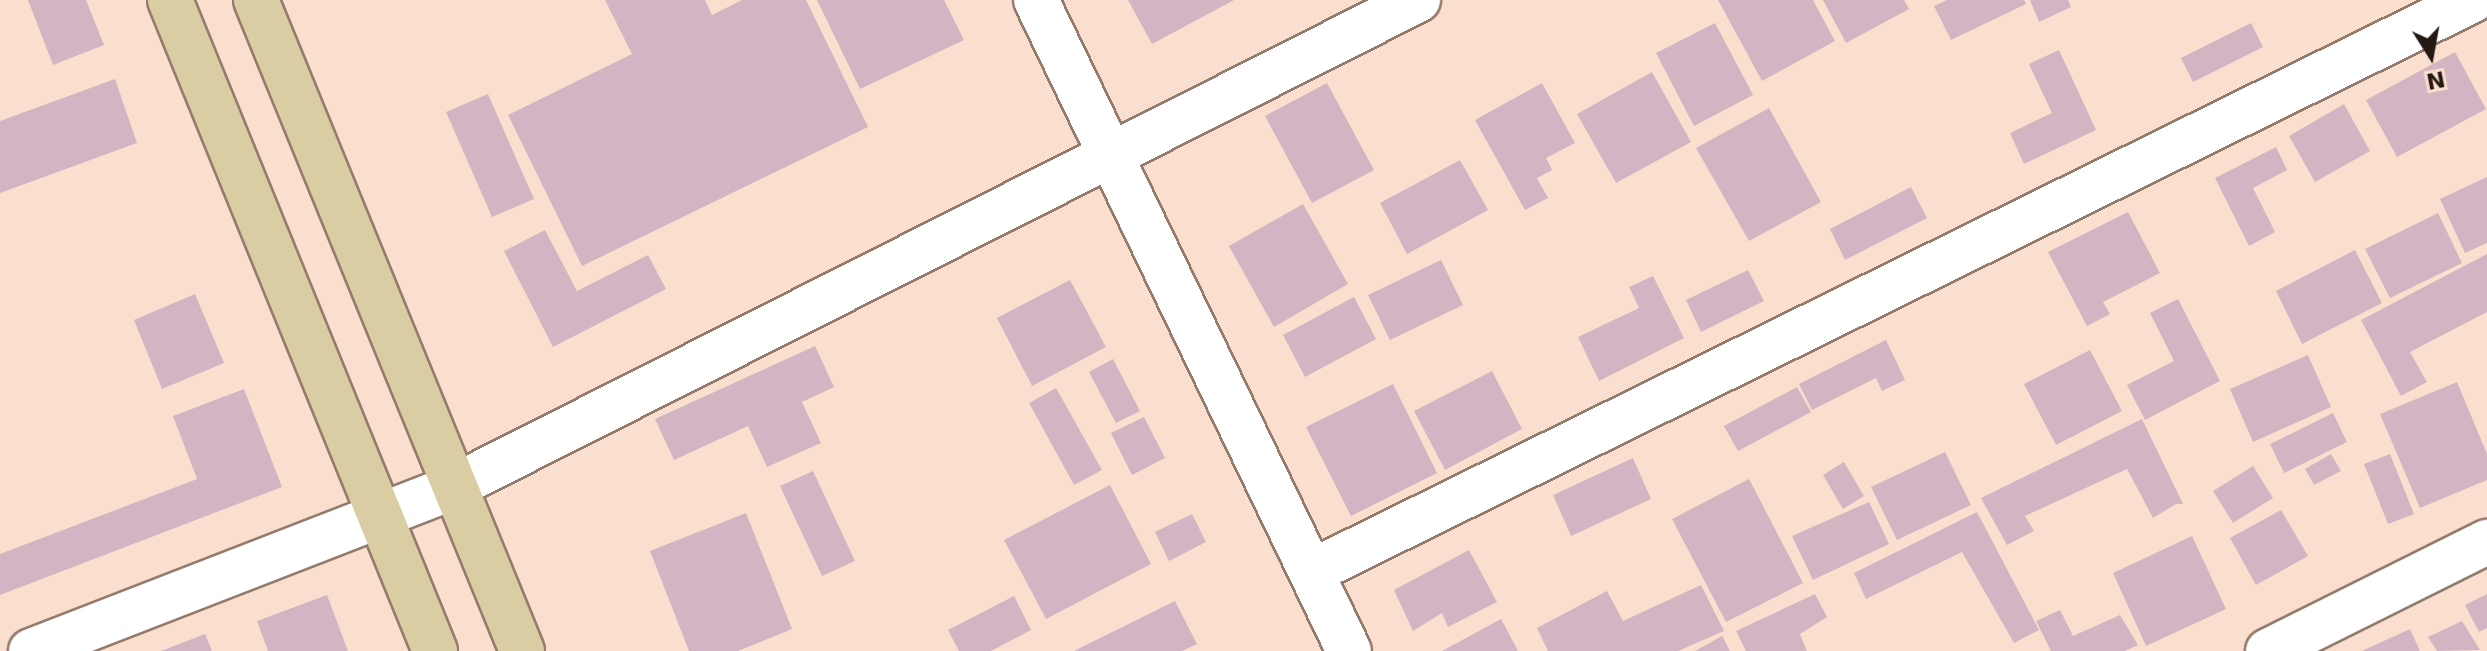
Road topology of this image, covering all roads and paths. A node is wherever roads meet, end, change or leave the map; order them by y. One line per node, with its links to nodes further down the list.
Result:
1 (170, 0): 8 (main road)
2 (256, 0): 7 (main road)
3 (1036, 0): 6 (street)
4 (1418, 0): 6 (street)
5 (2473, 0): 10 (street)
6 (1112, 157): 7 (street); 10 (street)
7 (453, 487): 8 (street); 13 (main road)
8 (378, 517): 11 (street); 12 (main road)
9 (2487, 542): 15 (street)
10 (1311, 572): 14 (street)
11 (31, 651)
12 (435, 651)
13 (522, 651)
14 (1349, 651)
15 (2268, 651)

